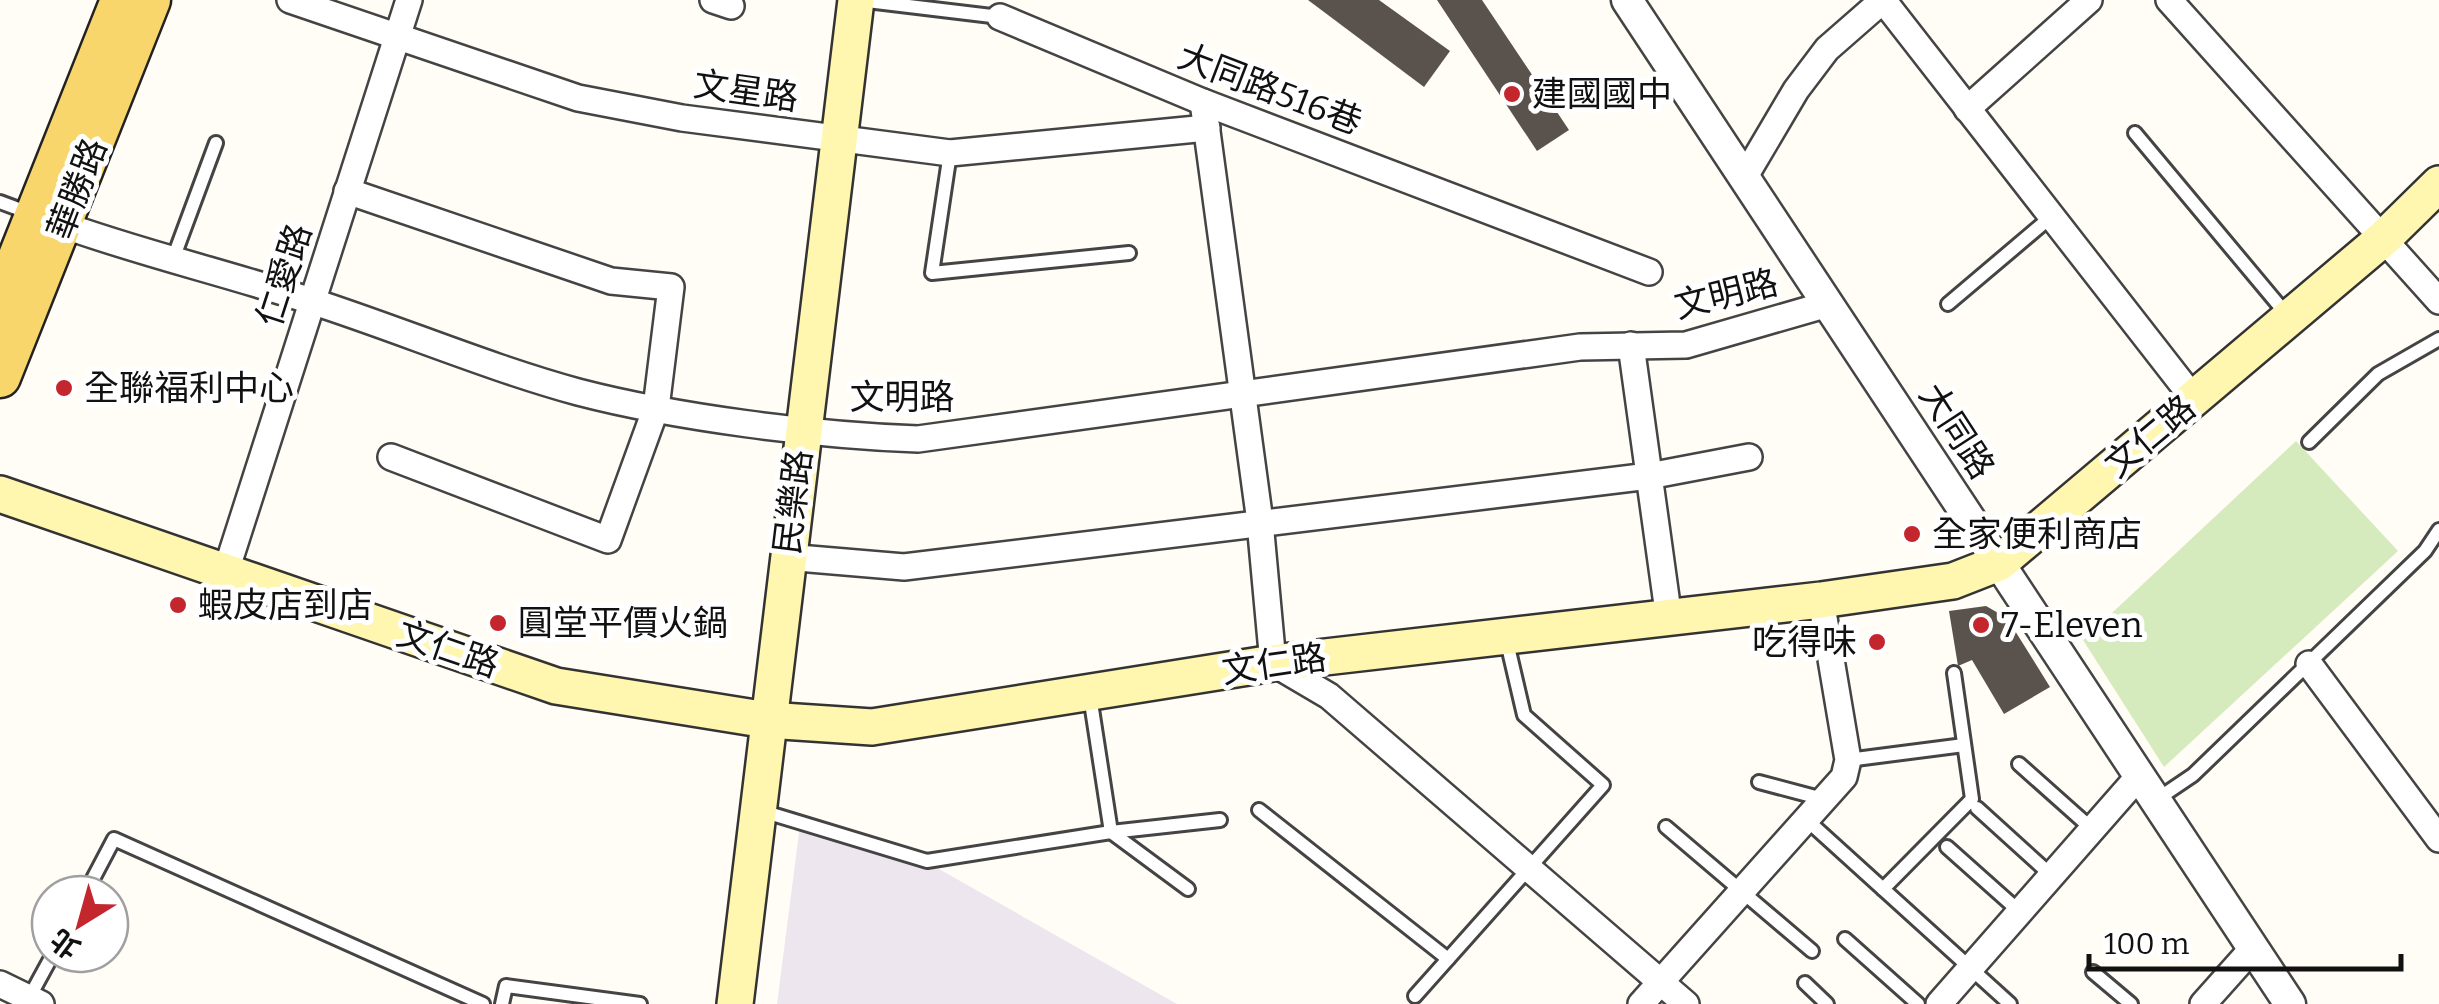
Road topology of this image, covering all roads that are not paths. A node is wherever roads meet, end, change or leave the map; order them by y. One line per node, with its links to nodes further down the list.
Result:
1 (122, 0): 22 (main road, 華勝路)
2 (150, 0): 22 (main road, 華勝路)
3 (290, 0): 11 (street, 文星路)
4 (409, 0): 11 (street, 仁愛路)
5 (857, 0): 10 (lane, 大同路516巷); 16 (main road, 民樂路)
6 (1627, 0): 19 (street, 大同路)
7 (1883, 0): 13 (street); 19 (street)
8 (2089, 0): 13 (street)
9 (2169, 0): 24 (street)
10 (1000, 17): 12 (street, 大同路516巷)
11 (396, 38): 16 (street, 文星路); 21 (street, 仁愛路)
12 (1203, 102): 14 (street); 27 (street, 大同路516巷)
13 (1967, 109): 23 (street)
14 (1207, 128): 18 (street, 文星路); 37 (street)
15 (2135, 132): 33 (lane)
16 (838, 139): 18 (street, 文星路); 40 (main road, 民樂路)
17 (216, 143): 26 (lane)
18 (950, 153): 25 (lane)
19 (1744, 178): 31 (street, 大同路)
20 (2439, 184): 24 (main road, 文仁路)
21 (347, 191): 29 (street, 仁愛路); 39 (street)
22 (33, 214): 26 (street, 文明路); 30 (main road, 華勝路); 36 (main road, 華勝路)
23 (2052, 216): 32 (lane); 38 (street)
24 (2385, 238): 28 (street); 33 (main road, 文仁路)
25 (1129, 253)
26 (173, 259): 29 (street, 文明路)
27 (1649, 272)
28 (2439, 300)
29 (312, 301): 39 (street, 文明路); 52 (street, 仁愛路)
30 (0, 304)
31 (1828, 304): 35 (street, 文明路); 51 (street, 大同路)
32 (1948, 304)
33 (2290, 318): 38 (main road, 文仁路)
34 (2439, 339): 41 (lane)
35 (1631, 345): 37 (street, 文明路); 44 (street)
36 (0, 377)
37 (1242, 391): 40 (street, 文明路); 46 (street)
38 (2194, 398): 51 (main road, 文仁路)
39 (656, 408): 40 (street, 文明路); 42 (street)
40 (802, 428): 49 (main road, 民樂路)
41 (2309, 442)
42 (391, 456)
43 (1749, 456): 44 (street)
44 (1649, 476): 46 (street); 54 (street)
45 (0, 494): 52 (main road, 文仁路)
46 (1260, 522): 49 (street); 56 (street)
47 (2439, 530): 48 (lane)
48 (2426, 551): 50 (lane); 57 (lane)
49 (786, 556): 60 (main road, 民樂路)
50 (2439, 562)
51 (1999, 563): 53 (main road, 文仁路); 65 (street, 大同路)
52 (226, 571): 60 (main road, 文仁路)
53 (1821, 600): 54 (main road, 文仁路); 62 (street)
54 (1669, 619): 55 (main road, 文仁路)
55 (1505, 637): 56 (main road, 文仁路); 77 (lane)
56 (1273, 663): 59 (main road, 文仁路); 77 (street)
57 (2308, 664): 65 (lane); 72 (street)
58 (1954, 674): 61 (lane)
59 (1090, 692): 60 (main road, 文仁路); 75 (lane)
60 (766, 720): 68 (main road, 民樂路)
61 (1964, 746): 62 (lane); 81 (lane)
62 (1848, 760): 66 (street)
63 (2019, 764): 74 (lane)
64 (1759, 782): 66 (lane)
65 (2148, 788): 74 (street); 85 (street, 大同路)
66 (1826, 800): 71 (street)
67 (1977, 808): 79 (lane)
68 (757, 810): 75 (lane); 99 (main road, 民樂路)
69 (1259, 810): 87 (lane)
70 (1220, 820): 75 (lane)
71 (1808, 821): 81 (lane); 82 (street)
72 (2434, 823)
73 (1666, 827): 82 (lane)
74 (2092, 829): 79 (street)
75 (1111, 832): 80 (lane)
76 (1947, 848): 83 (lane)
77 (1528, 869): 87 (lane); 91 (street)
78 (96, 874): 96 (lane)
79 (2052, 876): 83 (street)
80 (1188, 889)
81 (1883, 889): 88 (lane)
82 (1744, 890): 86 (lane); 91 (street)
83 (2020, 912): 88 (street)
84 (1845, 939): 103 (lane)
85 (2253, 948): 107 (street); 108 (street, 大同路)
86 (1812, 951)
87 (1448, 959): 94 (lane)
88 (1971, 968): 104 (street); 105 (lane)
89 (2093, 972): 106 (lane)
90 (45, 974): 95 (lane)
91 (1660, 982): 100 (street); 101 (street)
92 (1805, 983): 102 (lane)
93 (0, 984): 95 (street)
94 (1415, 996)
95 (35, 1001)
96 (484, 1004)
97 (502, 1004): 98 (lane)
98 (640, 1004)
99 (735, 1004)
100 (1642, 1004)
101 (1686, 1004)
102 (1827, 1004)
103 (1918, 1004)
104 (1940, 1004)
105 (2010, 1004)
106 (2131, 1004)
107 (2203, 1004)
108 (2290, 1004)

